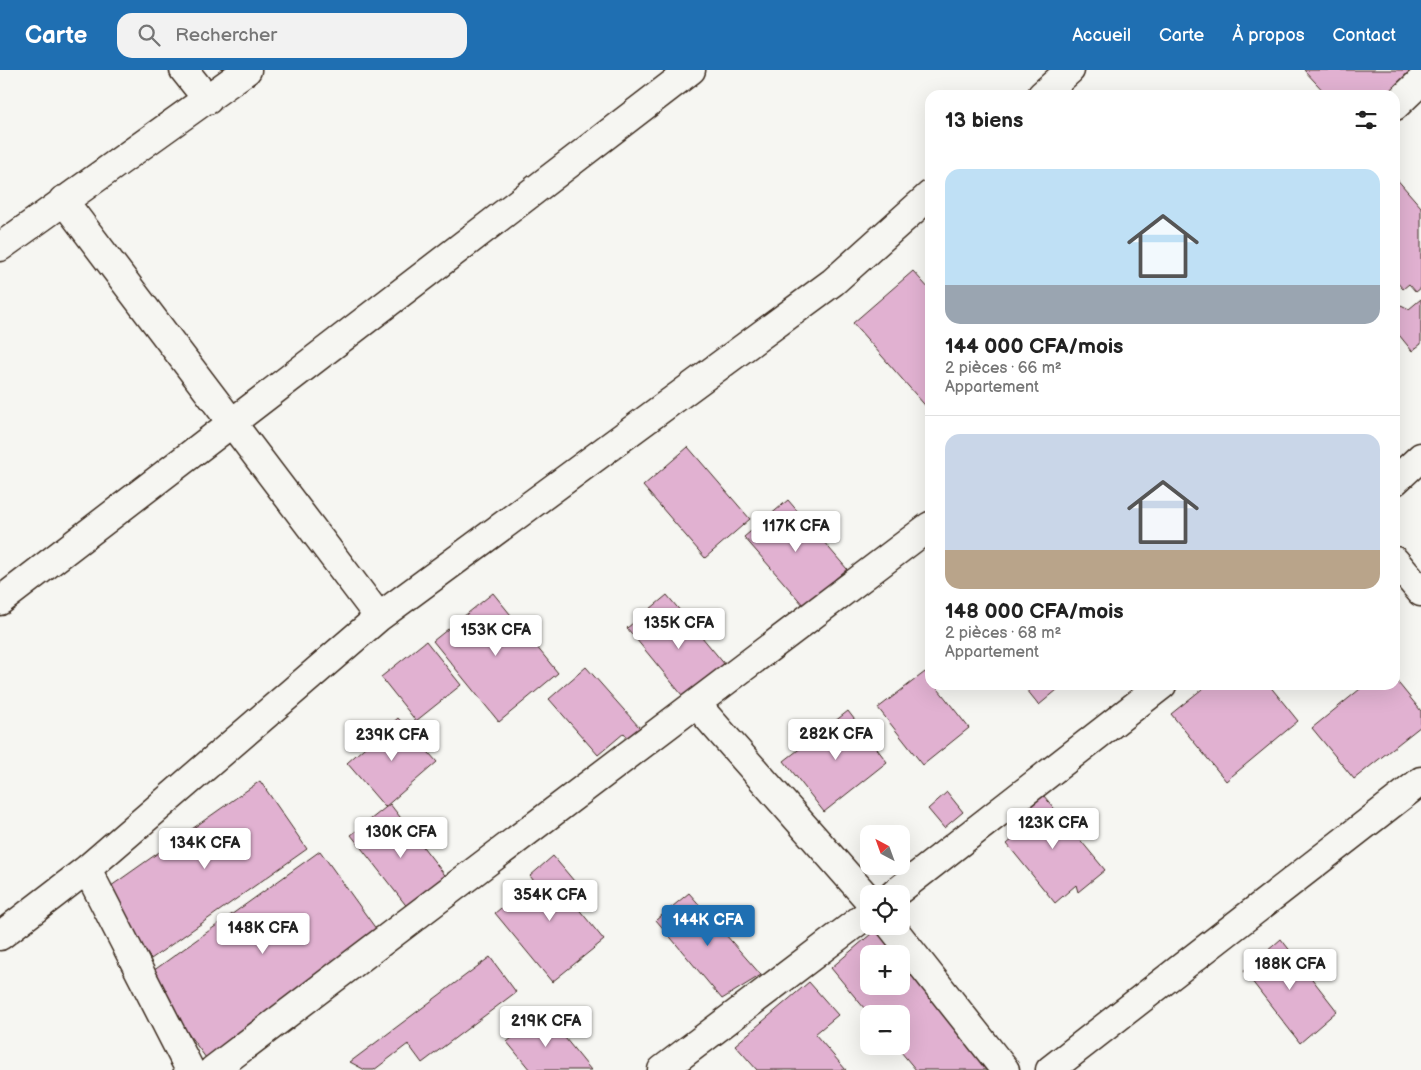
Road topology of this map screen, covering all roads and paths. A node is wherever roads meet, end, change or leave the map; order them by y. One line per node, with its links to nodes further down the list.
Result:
1 (184, 70): 5 (street)
2 (247, 70): 5 (street)
3 (691, 70): 10 (street)
4 (1421, 81): 6 (street)
5 (208, 100): 8 (street)
6 (1400, 101)
7 (925, 199): 17 (street)
8 (63, 200): 9 (street); 10 (street)
9 (0, 247)
10 (233, 422): 16 (street); 17 (street)
11 (1421, 457): 12 (street)
12 (1400, 477)
13 (925, 530): 19 (street)
14 (1400, 567): 15 (street)
15 (1421, 592)
16 (0, 601)
17 (379, 617): 21 (street)
18 (1156, 690): 22 (street)
19 (696, 704): 23 (street); 28 (street)
20 (1421, 781): 31 (street)
21 (87, 869): 26 (street); 27 (street)
22 (906, 885)
23 (860, 890)
24 (860, 920): 29 (street)
25 (898, 935): 30 (street)
26 (0, 936)
27 (190, 1070)
28 (214, 1070)
29 (662, 1070)
30 (1005, 1070)
31 (1050, 1070)

